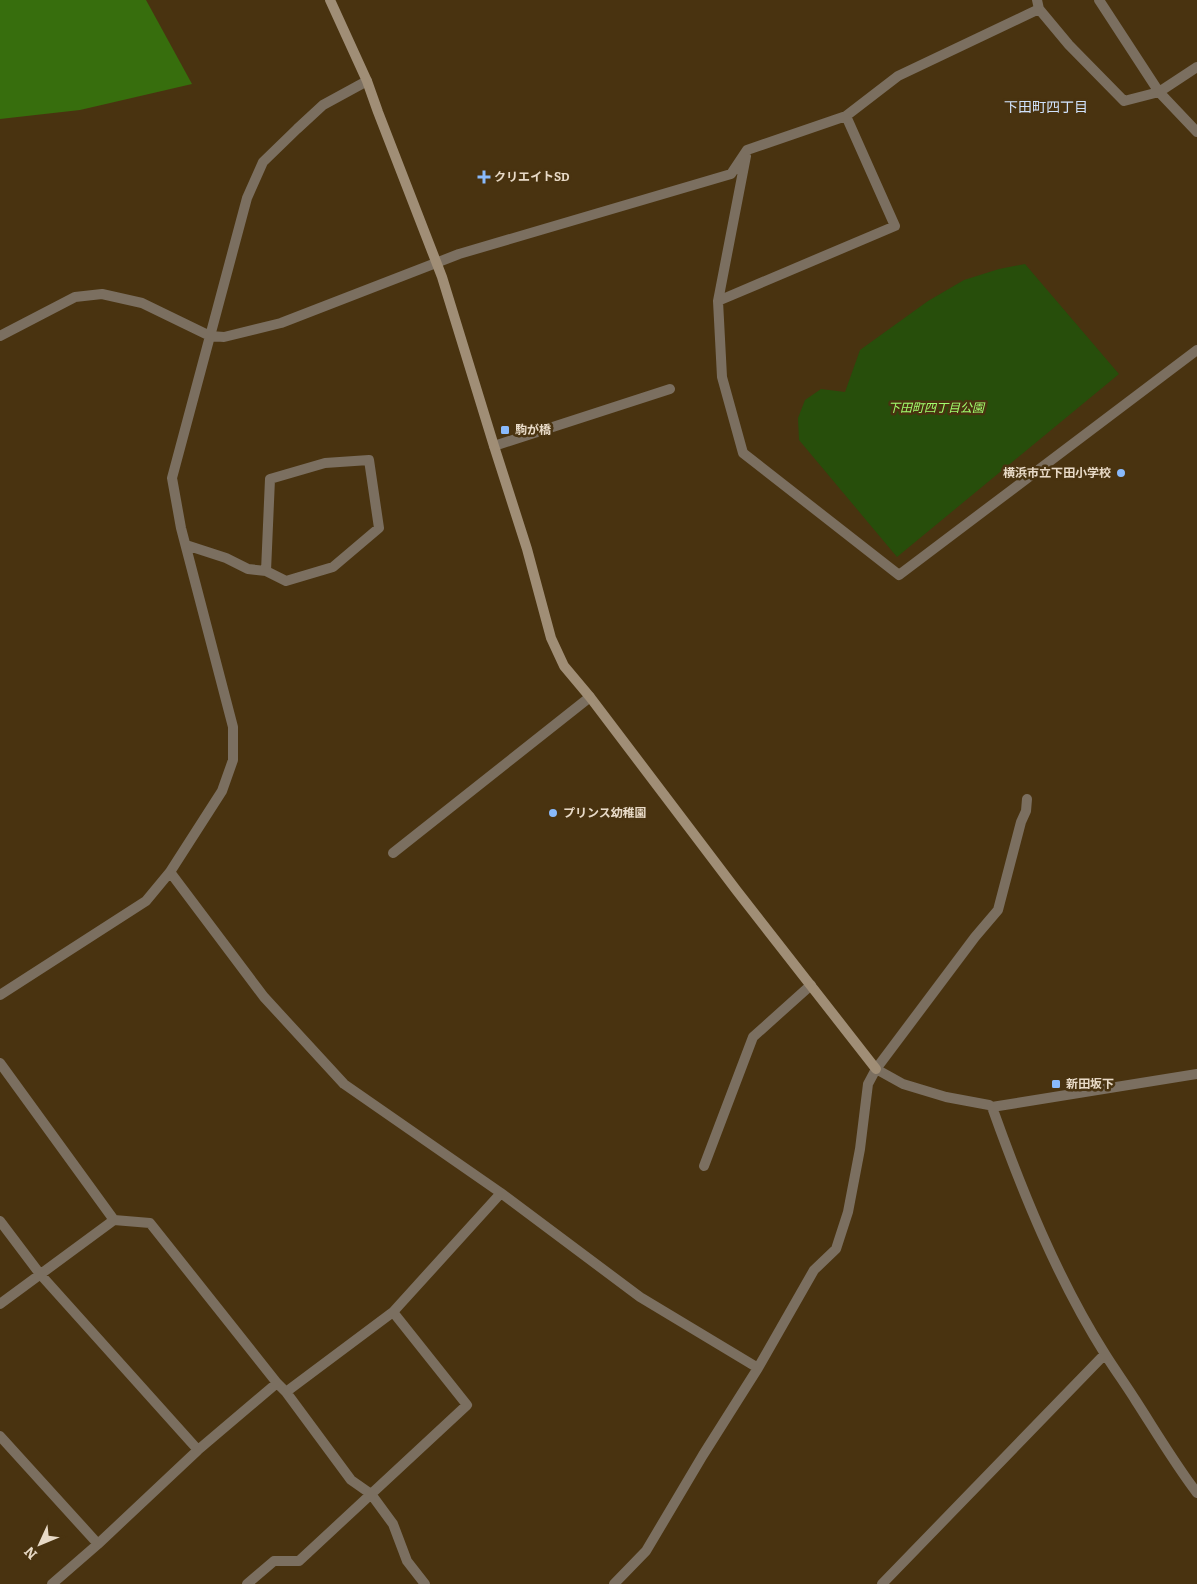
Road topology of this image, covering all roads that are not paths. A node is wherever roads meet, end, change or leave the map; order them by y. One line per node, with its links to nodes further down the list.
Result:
1 (330, 0): 5 (street)
2 (1099, 0): 6 (street)
3 (1038, 4): 6 (street); 7 (street)
4 (1197, 67): 6 (street)
5 (367, 81): 10 (street); 13 (street)
6 (1159, 92): 8 (street)
7 (846, 116): 9 (street); 11 (street)
8 (1197, 132)
9 (747, 150): 10 (street); 11 (street)
10 (436, 264): 13 (street); 16 (street)
11 (718, 301): 14 (street)
12 (0, 336): 13 (street)
13 (210, 336): 17 (street)
14 (1197, 350)
15 (670, 389): 16 (street)
16 (494, 446): 19 (street)
17 (186, 545): 18 (street); 22 (street)
18 (266, 572): 18 (street)
19 (590, 697): 21 (street); 23 (street)
20 (1027, 799): 26 (street)
21 (393, 853)
22 (170, 872): 24 (street); 30 (street)
23 (811, 985): 26 (street); 29 (street)
24 (0, 995)
25 (0, 1063): 31 (street)
26 (876, 1069): 28 (street); 37 (street)
27 (1197, 1074): 28 (street)
28 (992, 1107): 36 (street)
29 (704, 1166)
30 (501, 1193): 35 (street); 37 (street)
31 (114, 1220): 33 (street); 38 (street)
32 (0, 1221): 33 (street)
33 (40, 1274): 34 (street); 41 (street)
34 (0, 1304)
35 (392, 1312): 39 (street); 43 (street)
36 (1105, 1354): 42 (street); 49 (street)
37 (758, 1368): 48 (street)
38 (277, 1383): 39 (street); 41 (street)
39 (286, 1392): 43 (street)
40 (0, 1436): 44 (street)
41 (198, 1450): 44 (street)
42 (1197, 1493)
43 (371, 1494): 46 (street); 47 (street)
44 (98, 1544): 45 (street)
45 (52, 1584)
46 (247, 1584)
47 (425, 1584)
48 (614, 1584)
49 (882, 1584)

